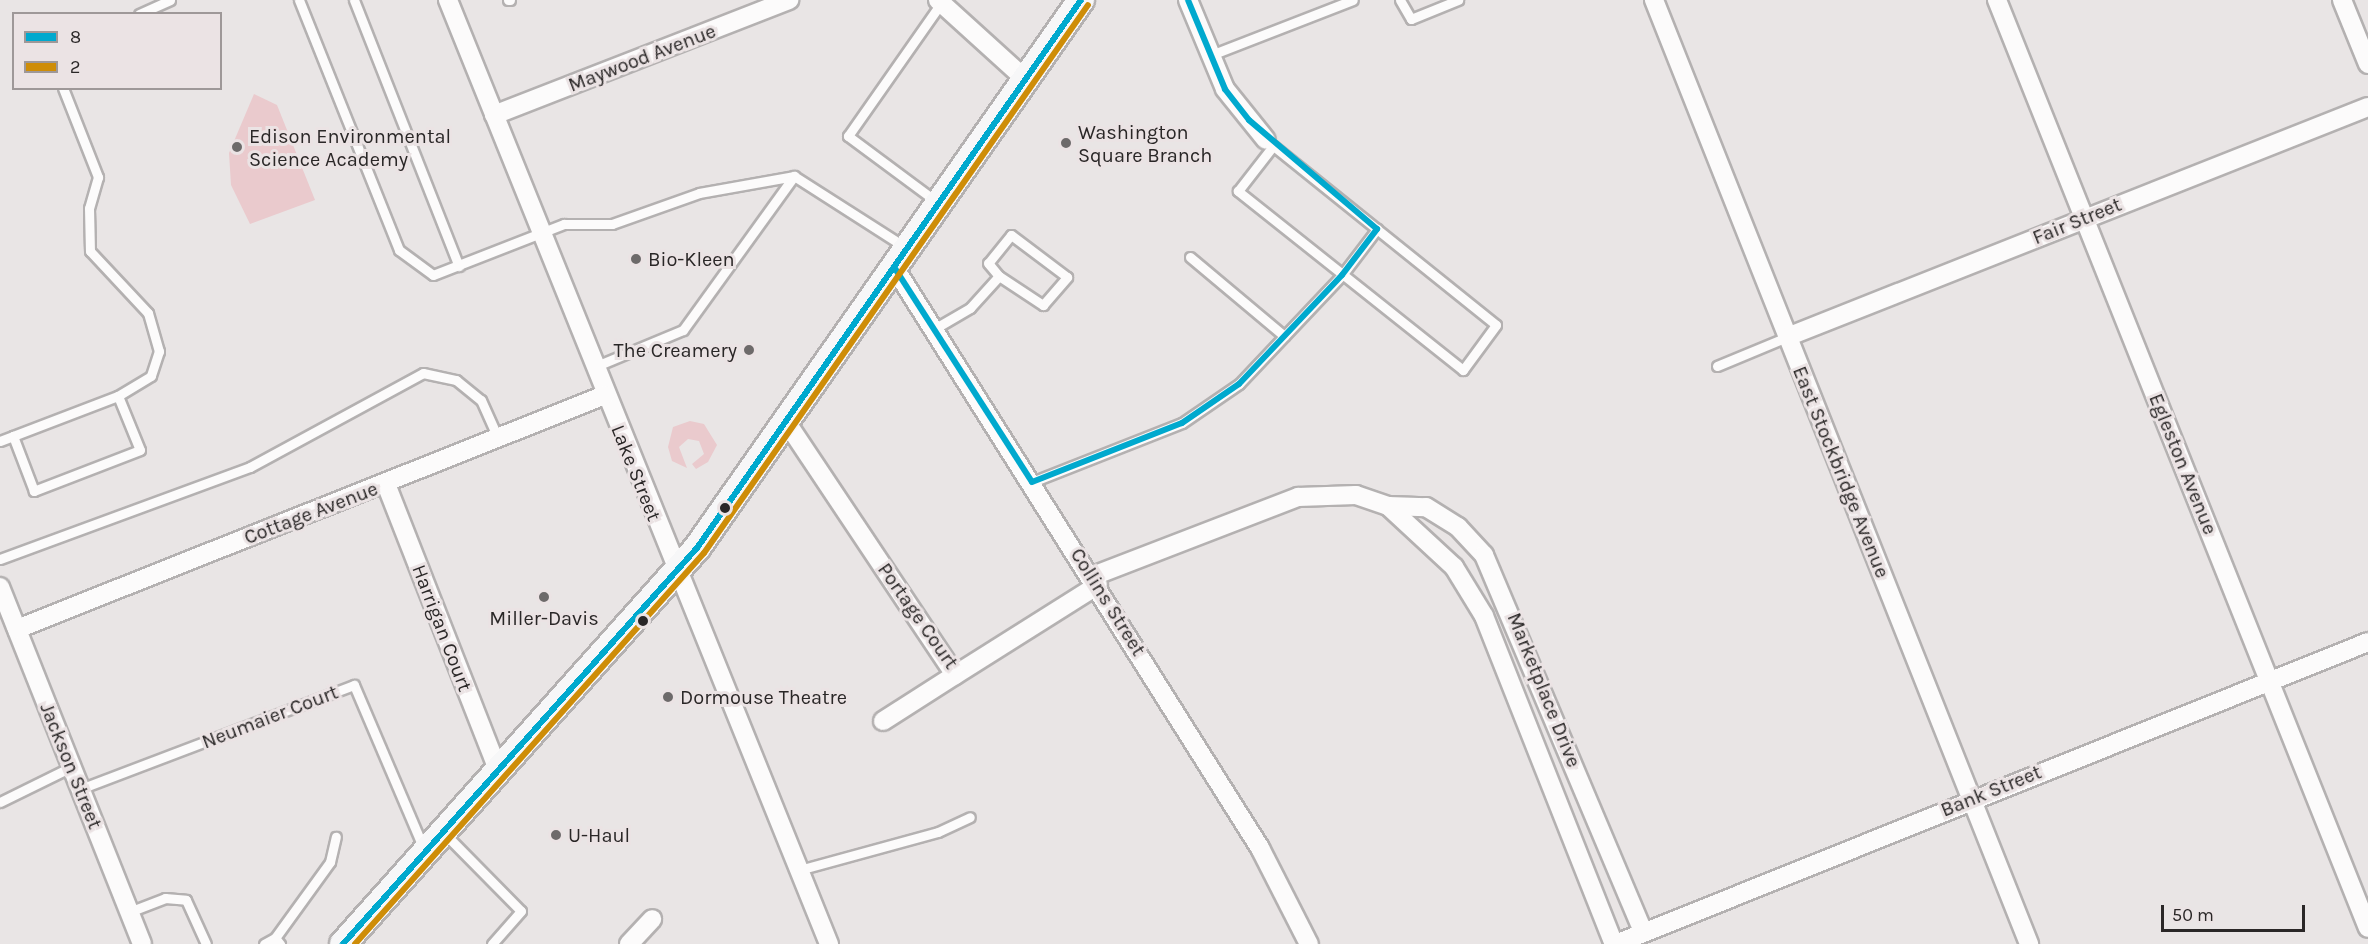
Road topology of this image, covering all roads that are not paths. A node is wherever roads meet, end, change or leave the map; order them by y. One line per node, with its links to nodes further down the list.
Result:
1 (143, 0): 16 (lane)
2 (170, 0): 16 (lane)
3 (299, 0): 31 (lane)
4 (354, 0): 31 (lane)
5 (448, 0): 22 (street, Lake Street)
6 (789, 0): 22 (street, Maywood Avenue)
7 (1081, 0): 19 (main road)
8 (1188, 0): 17 (street)
9 (1353, 0): 17 (lane)
10 (1400, 0): 11 (lane)
11 (1458, 0)
12 (1654, 0): 36 (street, East Stockbridge Avenue)
13 (1997, 0): 26 (street, Egleston Avenue)
14 (2342, 0): 18 (street)
15 (939, 1): 19 (street); 25 (lane)
16 (143, 12)
17 (1211, 56): 23 (street)
18 (2368, 64)
19 (1025, 79): 25 (main road)
20 (64, 90): 40 (lane)
21 (2368, 107): 26 (street, Fair Street)
22 (494, 116): 28 (street, Lake Street)
23 (1270, 143): 27 (lane); 32 (lane)
24 (794, 176): 28 (lane); 30 (lane); 38 (lane)
25 (939, 203): 30 (main road)
26 (2085, 218): 36 (street, Fair Street); 55 (street, Egleston Avenue)
27 (1377, 229): 32 (lane); 32 (lane)
28 (541, 236): 31 (lane); 38 (street, Lake Street)
29 (1190, 257): 35 (lane)
30 (901, 258): 34 (street, Collins Street); 41 (main road)
31 (459, 266)
32 (1342, 275): 35 (lane)
33 (999, 276): 33 (lane); 34 (lane)
34 (934, 329): 45 (street, Collins Street)
35 (1284, 336): 45 (lane)
36 (1787, 337): 37 (lane); 60 (street, East Stockbridge Avenue)
37 (1717, 366)
38 (594, 367): 39 (street, Lake Street)
39 (605, 395): 43 (street, Cottage Avenue); 49 (street, Lake Street)
40 (118, 396): 42 (lane); 42 (lane)
41 (785, 420): 49 (main road); 54 (street, Portage Court)
42 (13, 436): 44 (lane)
43 (498, 438): 46 (street, Cottage Avenue); 48 (lane)
44 (0, 441)
45 (1032, 482): 50 (street, Collins Street)
46 (386, 484): 52 (street, Cottage Avenue); 58 (street, Harrigan Court)
47 (1388, 506): 50 (street, Marketplace Drive); 70 (street, Marketplace Drive); 80 (street, Marketplace Drive)
48 (0, 559)
49 (676, 573): 58 (main road); 66 (street, Lake Street)
50 (1096, 580): 54 (street, Portage Court); 79 (street, Collins Street)
51 (0, 587): 52 (street, Jackson Street)
52 (16, 629): 57 (street, Jackson Street)
53 (2368, 642): 55 (street, Bank Street)
54 (955, 675): 56 (street)
55 (2270, 681): 60 (street, Bank Street); 69 (street, Egleston Avenue)
56 (883, 721)
57 (71, 767): 59 (street, Jackson Street); 61 (lane)
58 (499, 772): 63 (main road)
59 (80, 789): 65 (lane, Neumaier Court); 67 (street, Jackson Street)
60 (1970, 798): 70 (street, Bank Street); 81 (street, East Stockbridge Avenue)
61 (0, 802)
62 (970, 817): 66 (lane)
63 (445, 834): 65 (main road); 76 (lane)
64 (336, 837): 71 (lane)
65 (426, 854): 75 (main road)
66 (799, 870): 78 (street, Lake Street)
67 (129, 912): 72 (street, Jackson Street); 73 (lane)
68 (652, 919): 77 (street)
69 (2368, 928)
70 (1643, 932): 80 (street, Bank Street)
71 (278, 941): 74 (lane)
72 (142, 944)
73 (206, 944)
74 (264, 944)
75 (343, 944)
76 (492, 944)
77 (629, 944)
78 (830, 944)
79 (1309, 944)
80 (1615, 944)
81 (2029, 944)

